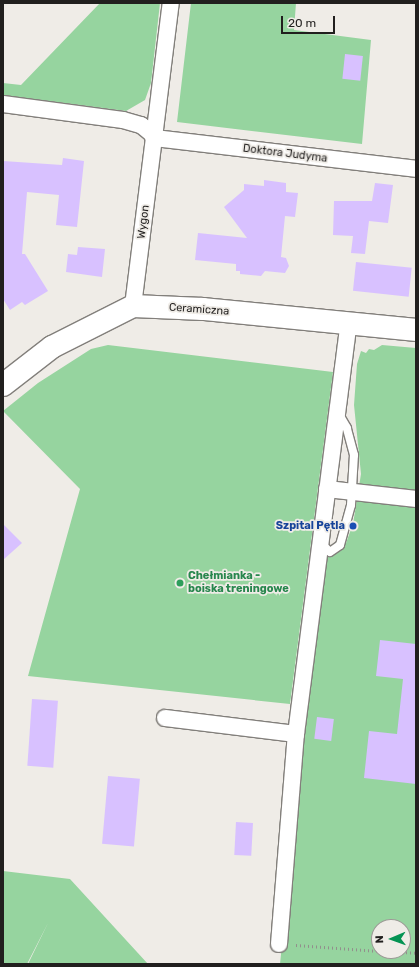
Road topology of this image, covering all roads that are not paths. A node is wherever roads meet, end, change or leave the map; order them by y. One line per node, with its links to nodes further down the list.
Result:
1 (171, 3): 3 (street, Wygon)
2 (4, 105): 3 (street)
3 (154, 138): 4 (street, Doktora Judyma); 5 (street, Wygon)
4 (416, 169)
5 (134, 306): 6 (street, Ceramiczna); 8 (street, Ceramiczna)
6 (349, 323): 7 (street, Ceramiczna); 9 (street)
7 (416, 330)
8 (3, 385)
9 (338, 411): 10 (street); 11 (lane)
10 (327, 489): 11 (street); 13 (street)
11 (352, 492): 12 (street); 13 (lane)
12 (416, 498)
13 (321, 533): 15 (street)
14 (165, 718): 15 (street)
15 (296, 734): 16 (street)
16 (279, 944)

